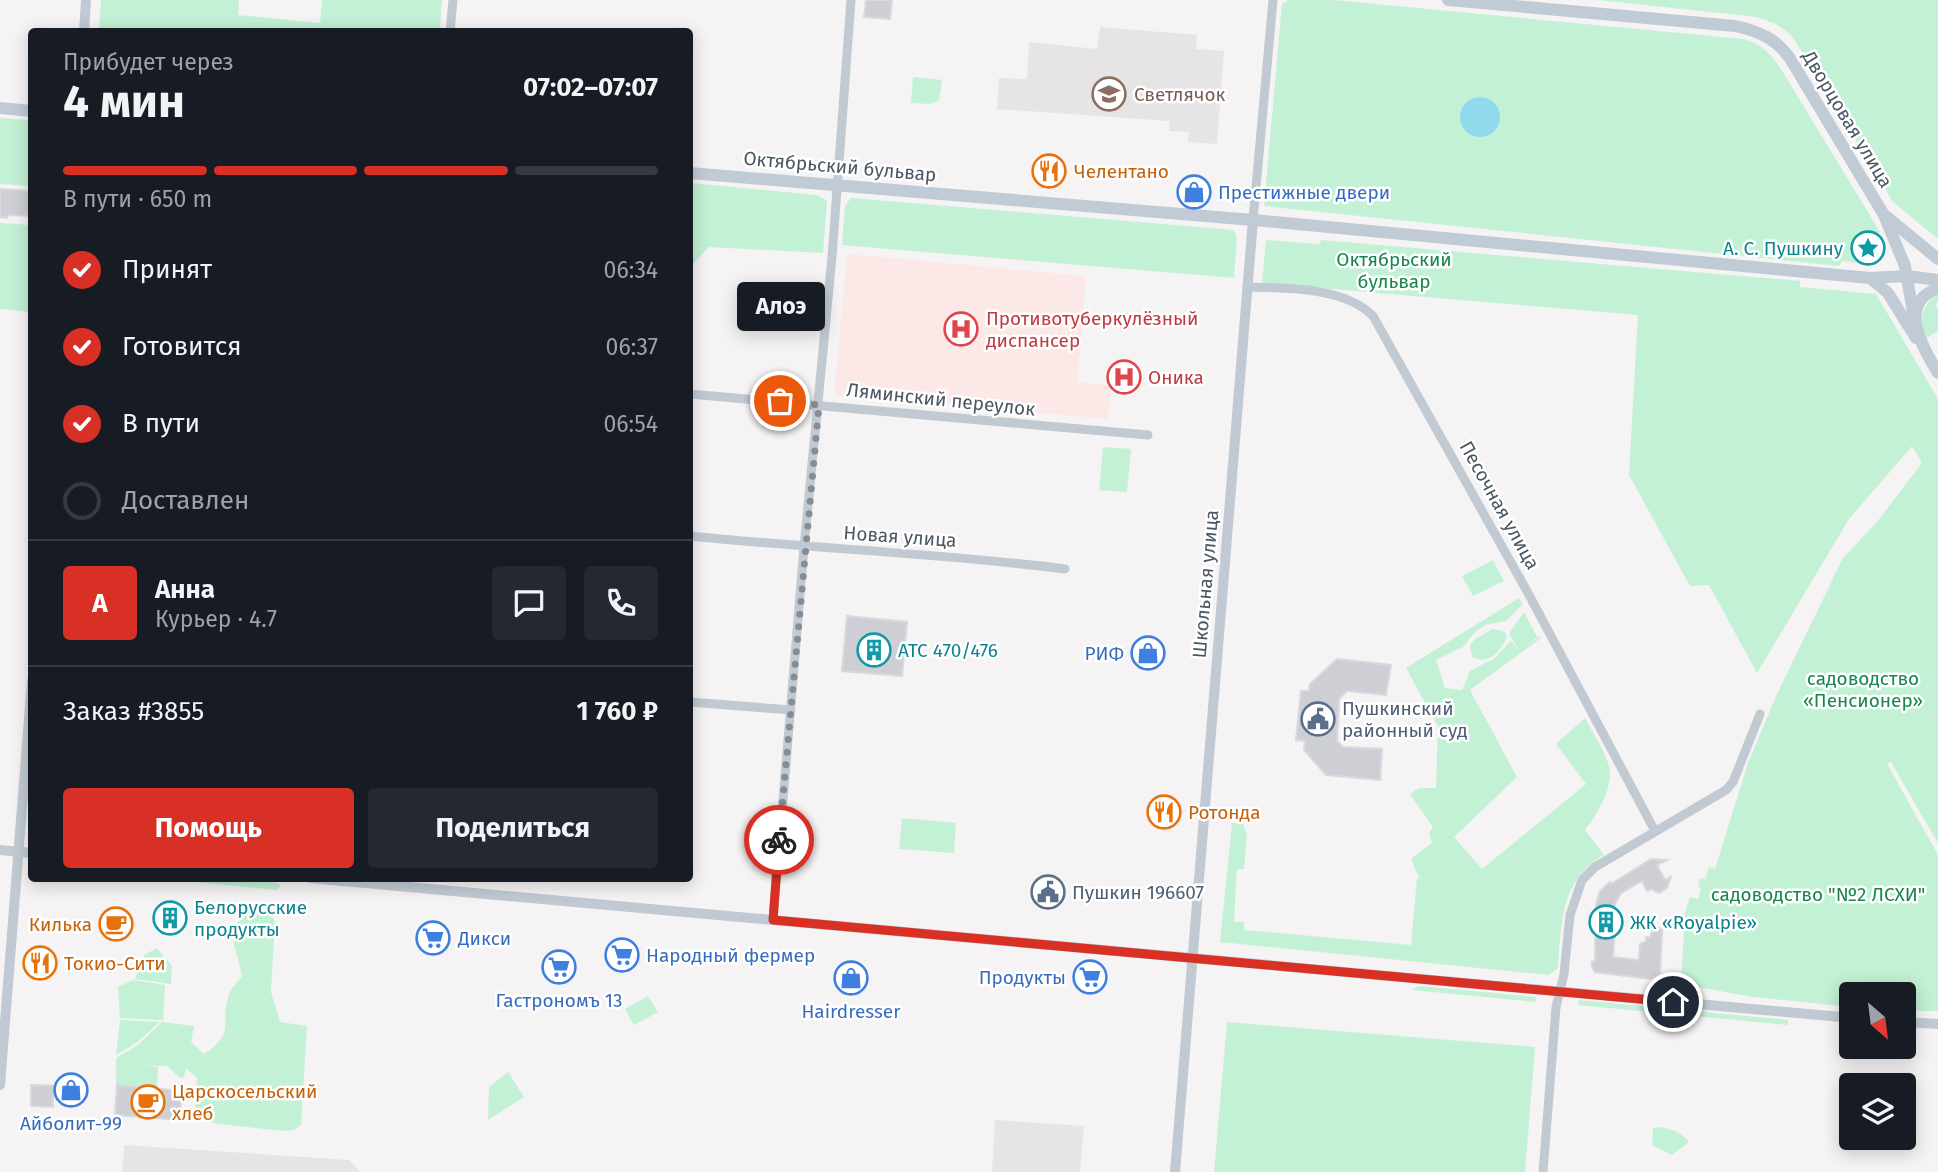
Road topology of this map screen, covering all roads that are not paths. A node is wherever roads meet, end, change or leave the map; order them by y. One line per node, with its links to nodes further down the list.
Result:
1 (86, 0): 6 (street)
2 (453, 0): 7 (street)
3 (851, 0): 11 (street)
4 (1273, 0): 13 (street, Школьная улица)
5 (1448, 0): 12 (main road, Дворцовая улица)
6 (84, 28)
7 (450, 28)
8 (0, 108): 9 (main road)
9 (28, 111)
10 (693, 173): 11 (main road, Октябрьский бульвар)
11 (836, 185): 13 (main road, Октябрьский бульвар); 24 (street)
12 (1884, 215): 14 (main road); 15 (main road)
13 (1253, 220): 16 (main road, Октябрьский бульвар); 18 (street, Школьная улица)
14 (1938, 259)
15 (1907, 276): 16 (main road, Октябрьский бульвар); 17 (main road, Октябрьский бульвар); 20 (main road)
16 (1870, 278): 21 (main road)
17 (1938, 280)
18 (1247, 286): 33 (street, Песочная улица); 39 (street, Школьная улица)
19 (1938, 288): 20 (main road)
20 (1915, 324): 21 (main road)
21 (1919, 342): 22 (main road)
22 (1938, 373)
23 (693, 394): 24 (street, Ляминский переулок)
24 (819, 405): 25 (street, Ляминский переулок); 27 (street)
25 (1148, 435)
26 (693, 536): 27 (street, Новая улица)
27 (804, 547): 28 (street, Новая улица); 30 (street)
28 (1065, 569)
29 (693, 702): 30 (street)
30 (791, 710): 38 (street)
31 (1760, 714): 33 (street)
32 (28, 730): 35 (street)
33 (1655, 831): 40 (street)
34 (0, 850): 35 (street)
35 (18, 852): 36 (street); 44 (street)
36 (28, 853)
37 (385, 882): 38 (street)
38 (773, 920): 39 (street)
39 (1192, 958): 40 (street); 45 (street, Школьная улица)
40 (1560, 992): 41 (street); 46 (street)
41 (1839, 1016)
42 (1916, 1023): 43 (street)
43 (1938, 1024)
44 (0, 1086)
45 (1175, 1172)
46 (1543, 1172)

